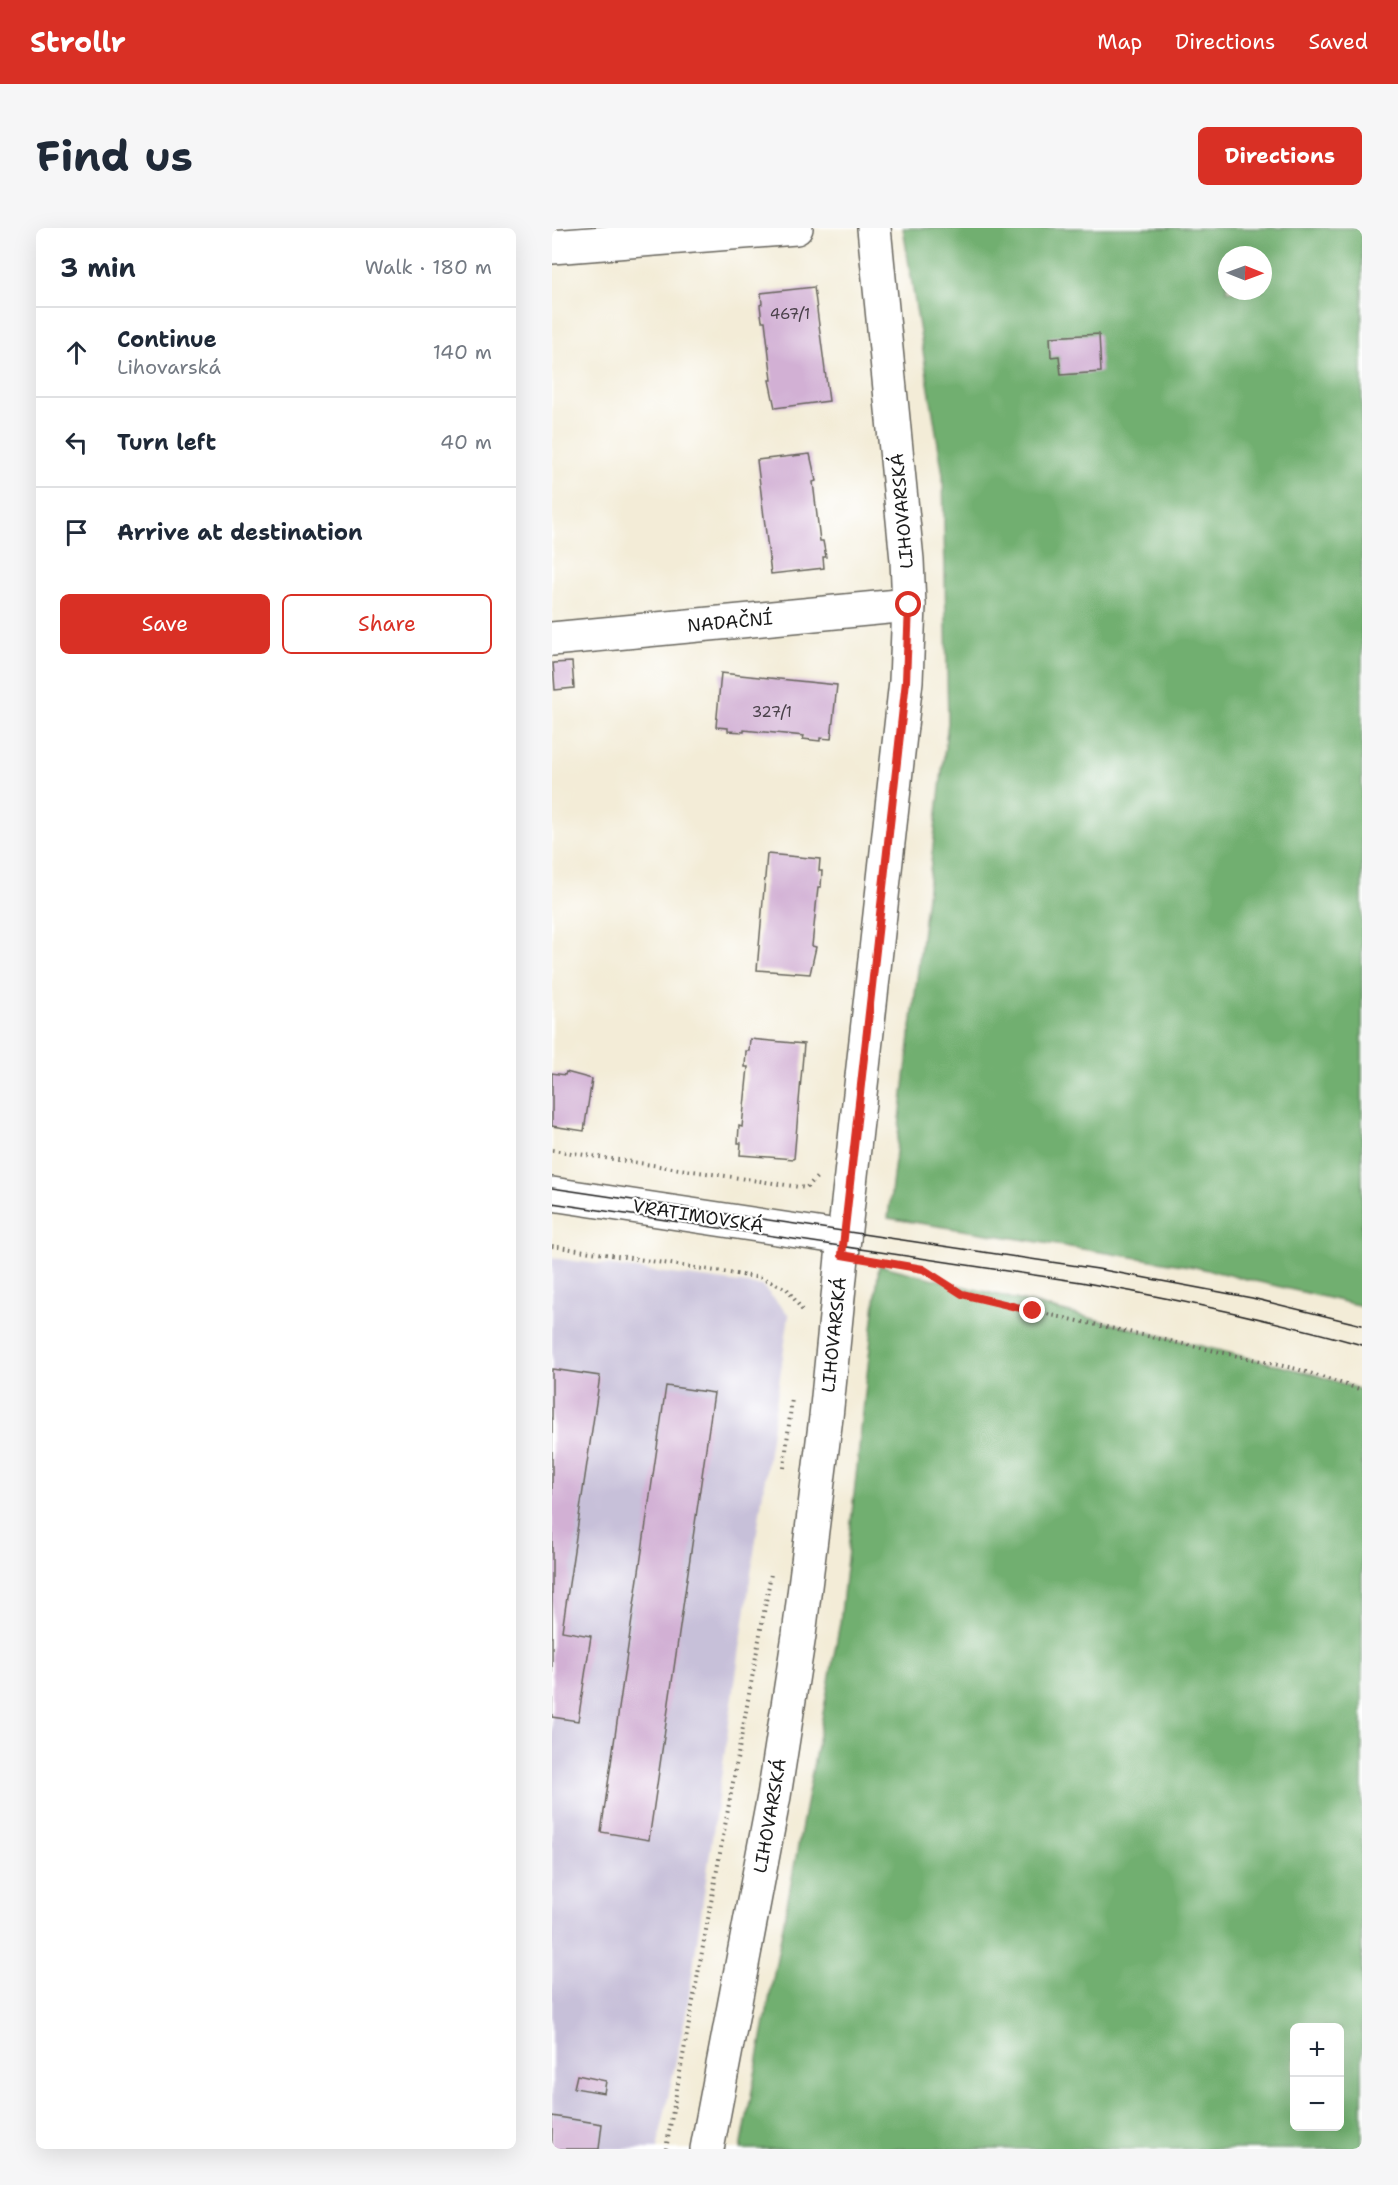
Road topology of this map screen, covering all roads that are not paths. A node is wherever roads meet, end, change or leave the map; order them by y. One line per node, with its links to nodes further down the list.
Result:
1 (796, 228): 3 (street)
2 (874, 228): 4 (street, LIHOVARSKÁ)
3 (552, 247)
4 (909, 605): 5 (street, NADAČNÍ); 7 (street, LIHOVARSKÁ)
5 (552, 639)
6 (552, 1194): 7 (street, VRATIMOVSKÁ)
7 (843, 1247): 8 (street, LIHOVARSKÁ)
8 (707, 2149)

